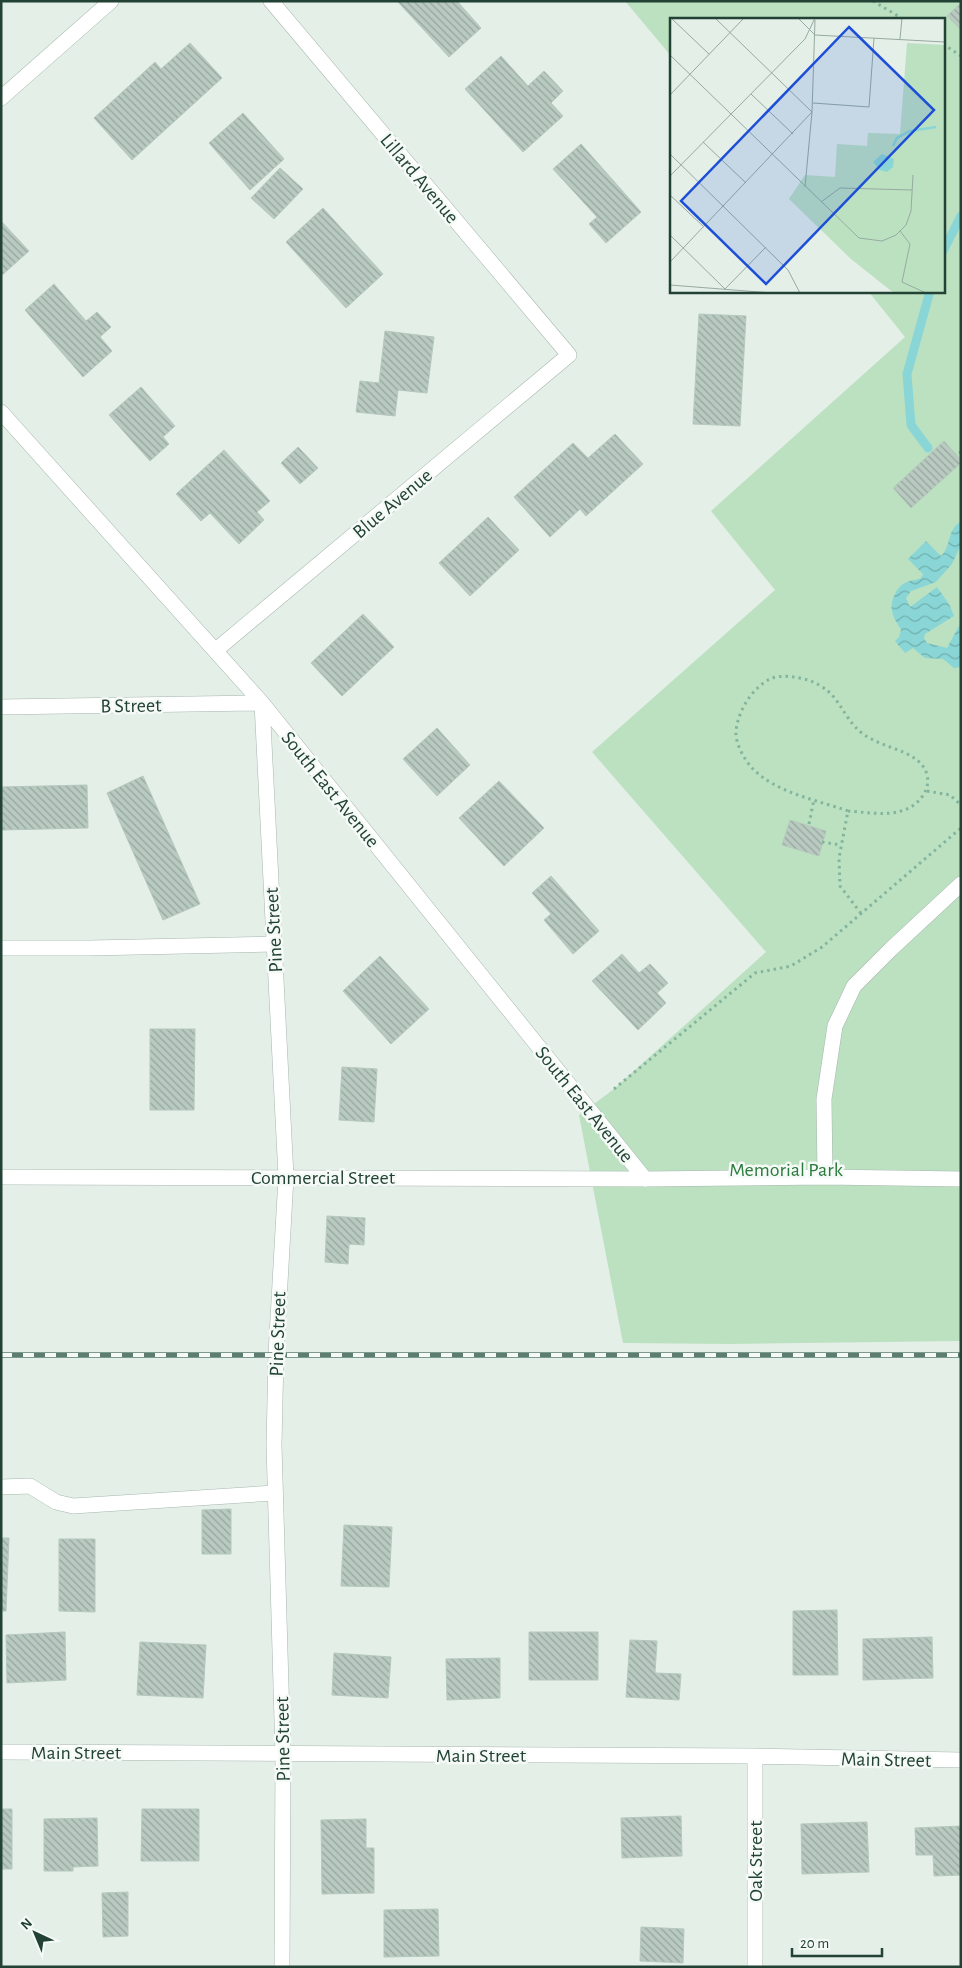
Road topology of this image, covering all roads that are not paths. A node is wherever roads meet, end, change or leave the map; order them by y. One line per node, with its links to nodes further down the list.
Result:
1 (111, 1): 3 (street)
2 (271, 1): 4 (street, Lillard Avenue)
3 (1, 98)
4 (569, 355): 6 (street, Blue Avenue)
5 (1, 412): 6 (street, South East Avenue)
6 (216, 650): 7 (street, South East Avenue)
7 (262, 703): 8 (street, B Street); 10 (street, Pine Street); 15 (street, South East Avenue)
8 (1, 707)
9 (961, 884): 14 (street)
10 (274, 944): 11 (street); 13 (street, Pine Street)
11 (1, 948)
12 (1, 1177): 13 (street, Commercial Street)
13 (286, 1177): 15 (street, Commercial Street); 18 (street, Pine Street)
14 (825, 1177): 15 (street, Commercial Street); 16 (street, Commercial Street)
15 (645, 1179)
16 (961, 1180)
17 (1, 1487): 18 (street)
18 (275, 1493): 20 (street, Pine Street)
19 (1, 1752): 20 (street, Main Street)
20 (283, 1754): 21 (street, Main Street); 23 (street, Pine Street)
21 (755, 1756): 22 (street, Main Street); 24 (street, Oak Street)
22 (961, 1760)
23 (282, 1967)
24 (755, 1967)

